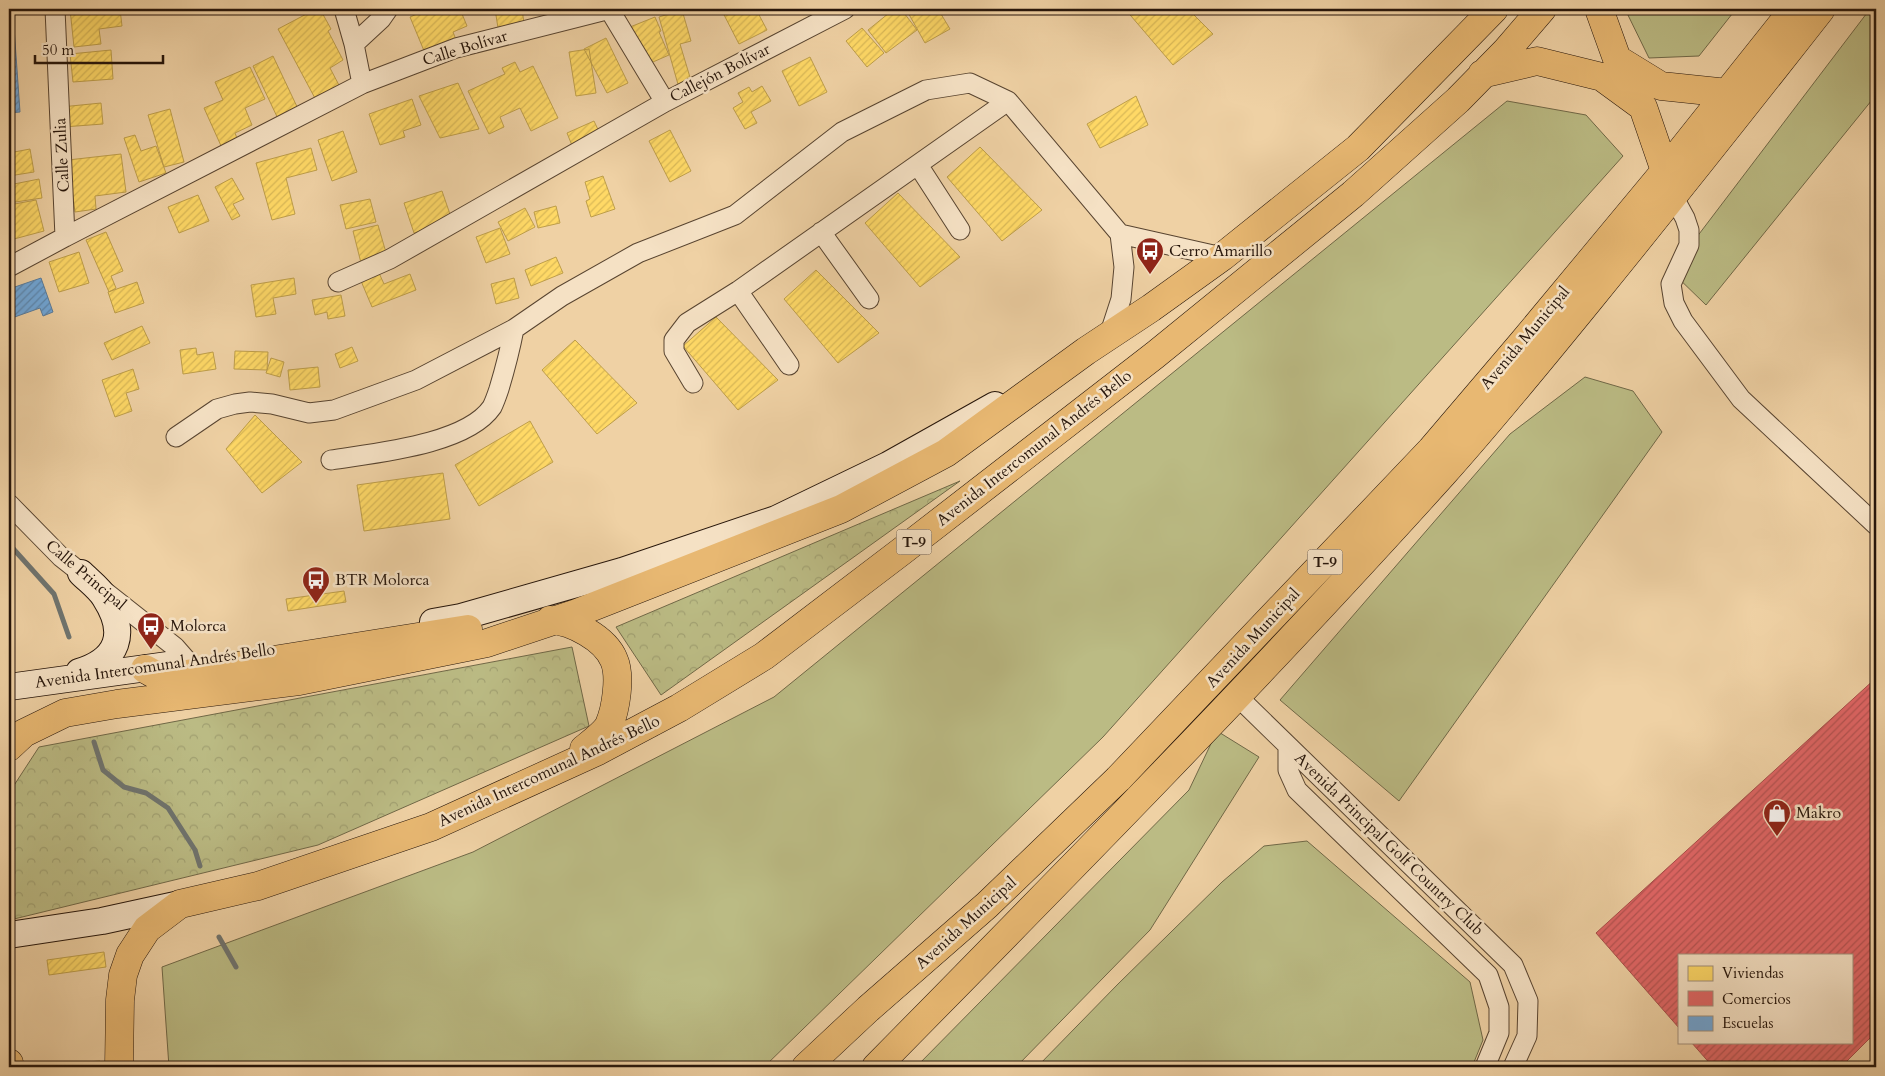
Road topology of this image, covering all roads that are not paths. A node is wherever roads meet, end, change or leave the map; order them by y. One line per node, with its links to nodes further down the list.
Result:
1 (55, 9): 22 (street, Calle Zulia)
2 (344, 9): 11 (street)
3 (388, 9): 11 (street)
4 (610, 9): 13 (street, Calle Bolívar); 16 (street, Callejón Bolívar)
5 (845, 9): 16 (street, Callejón Bolívar)
6 (1494, 9): 23 (highway, Avenida Intercomunal Andrés Bello)
7 (1542, 9): 12 (highway, Avenida Intercomunal Andrés Bello / T-9)
8 (1600, 9): 14 (highway)
9 (1794, 9): 14 (highway, Avenida Municipal / T-9)
10 (1821, 9): 18 (highway, Avenida Municipal / T-9)
11 (354, 44): 13 (street)
12 (1482, 74): 18 (highway); 46 (highway, Avenida Intercomunal Andrés Bello / T-9)
13 (362, 84): 22 (street, Calle Bolívar)
14 (1728, 93): 18 (highway, Avenida Municipal / T-9)
15 (1008, 101): 17 (street); 21 (street); 28 (street)
16 (665, 102): 25 (street)
17 (918, 164): 19 (street); 20 (street)
18 (1669, 183): 36 (street); 43 (highway, Avenida Municipal / T-9); 52 (highway, Avenida Municipal / T-9)
19 (960, 230)
20 (821, 232): 26 (street); 27 (street)
21 (1120, 234): 23 (street); 29 (street)
22 (65, 237): 24 (street)
23 (1222, 257): 29 (highway, Avenida Intercomunal Andrés Bello)
24 (9, 267)
25 (338, 282)
26 (738, 291): 31 (street); 32 (street)
27 (868, 299)
28 (514, 329): 33 (street); 34 (street)
29 (1109, 336): 30 (highway, Avenida Intercomunal Andrés Bello)
30 (1086, 350): 38 (highway); 39 (main road, Avenida Intercomunal Andrés Bello)
31 (788, 365)
32 (693, 383)
33 (176, 437)
34 (331, 460)
35 (9, 504): 37 (street, Calle Principal)
36 (1876, 524)
37 (81, 573): 39 (street, Calle Principal); 41 (main road)
38 (556, 620): 40 (highway); 45 (highway); 46 (highway)
39 (189, 662): 40 (main road, Avenida Intercomunal Andrés Bello)
40 (145, 669): 41 (main road, Avenida Intercomunal Andrés Bello)
41 (51, 681): 42 (main road, Avenida Intercomunal Andrés Bello)
42 (9, 687)
43 (1237, 696): 44 (street); 53 (highway, Avenida Municipal / T-9)
44 (1288, 746): 54 (street, Avenida Principal Golf Country Club); 55 (street, Avenida Principal Golf Country Club)
45 (9, 747)
46 (550, 773): 47 (highway, Avenida Intercomunal Andrés Bello / T-9)
47 (180, 904): 48 (main road, Avenida Intercomunal Andrés Bello / T-9); 51 (highway)
48 (9, 935)
49 (9, 1063): 50 (highway)
50 (10, 1067)
51 (119, 1067)
52 (806, 1067)
53 (876, 1067)
54 (1485, 1067)
55 (1513, 1067)

